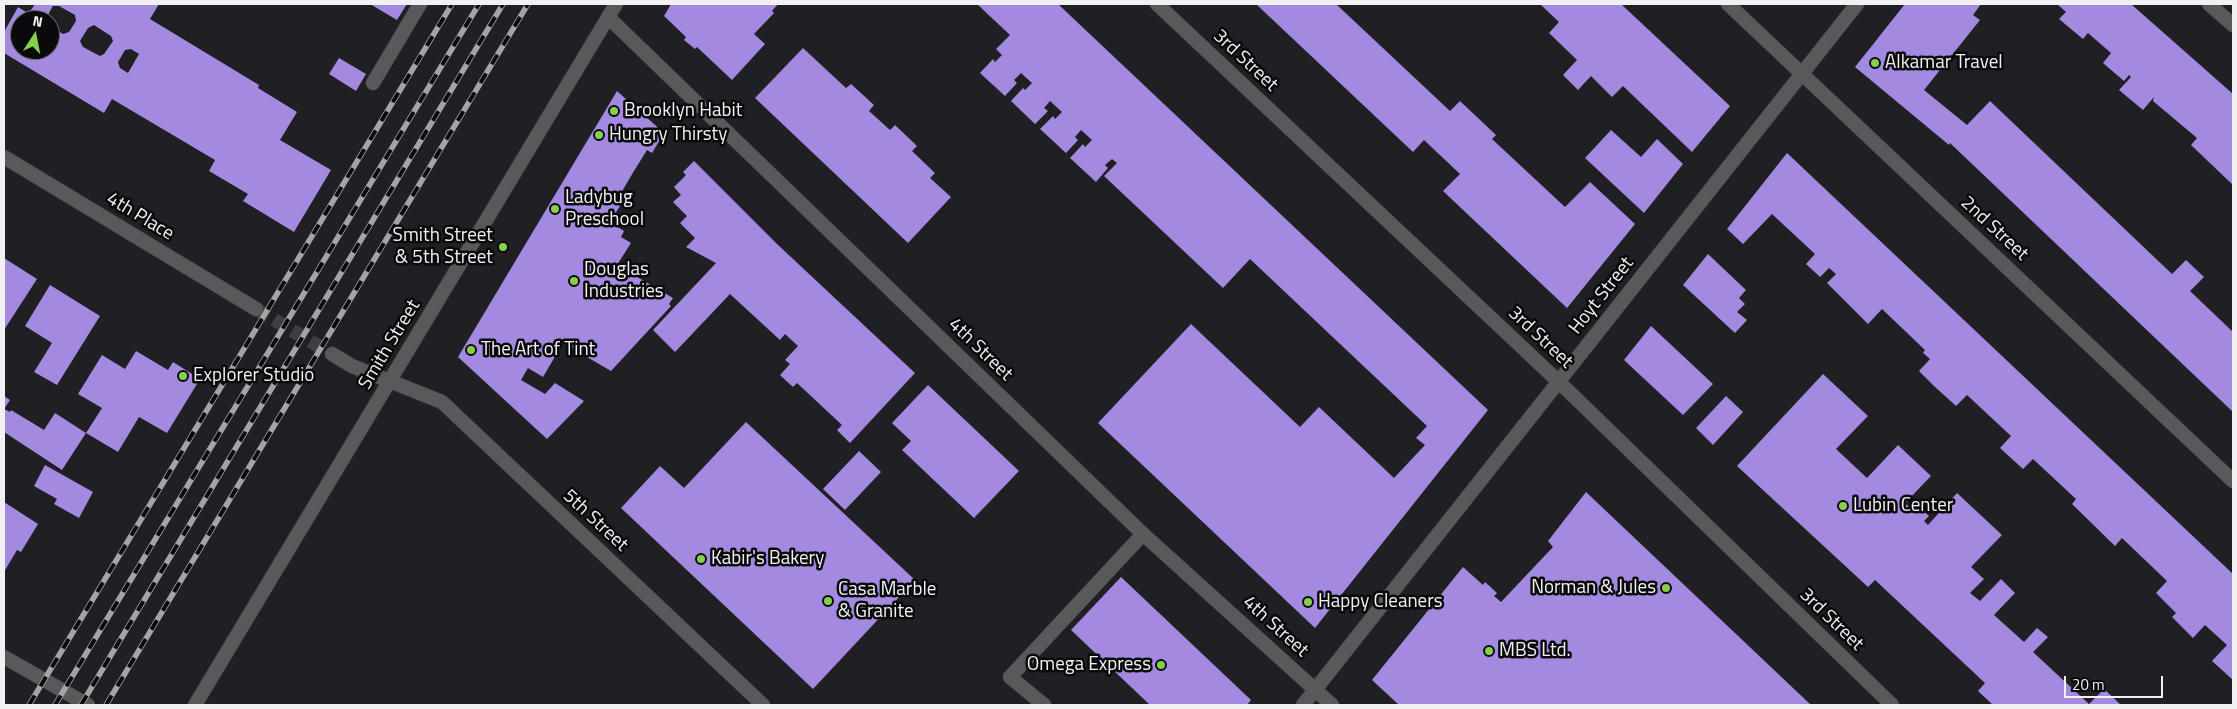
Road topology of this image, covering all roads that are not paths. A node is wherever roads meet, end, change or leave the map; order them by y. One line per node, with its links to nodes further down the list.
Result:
1 (420, 4): 10 (street)
2 (616, 4): 7 (street, Smith Street)
3 (1157, 4): 15 (street, 3rd Street)
4 (1728, 4): 9 (street, 2nd Street)
5 (1856, 4): 9 (street, Hoyt Street)
6 (2209, 4): 8 (street)
7 (608, 17): 14 (street, Smith Street); 17 (street, 4th Street)
8 (2233, 25)
9 (1802, 73): 15 (street, Hoyt Street); 16 (street, 2nd Street)
10 (372, 83)
11 (4, 156): 12 (street, 4th Place)
12 (256, 309)
13 (332, 354): 14 (street)
14 (389, 382): 21 (street, Smith Street); 22 (street, 5th Street)
15 (1559, 382): 19 (street, Hoyt Street); 26 (street, 3rd Street)
16 (2233, 481)
17 (1143, 534): 19 (street, 4th Street); 23 (street)
18 (4, 657): 20 (street)
19 (1315, 690): 24 (street, Hoyt Street); 25 (street, 4th Street)
20 (88, 705)
21 (195, 705)
22 (763, 705)
23 (1044, 705)
24 (1303, 705)
25 (1332, 705)
26 (1892, 705)

